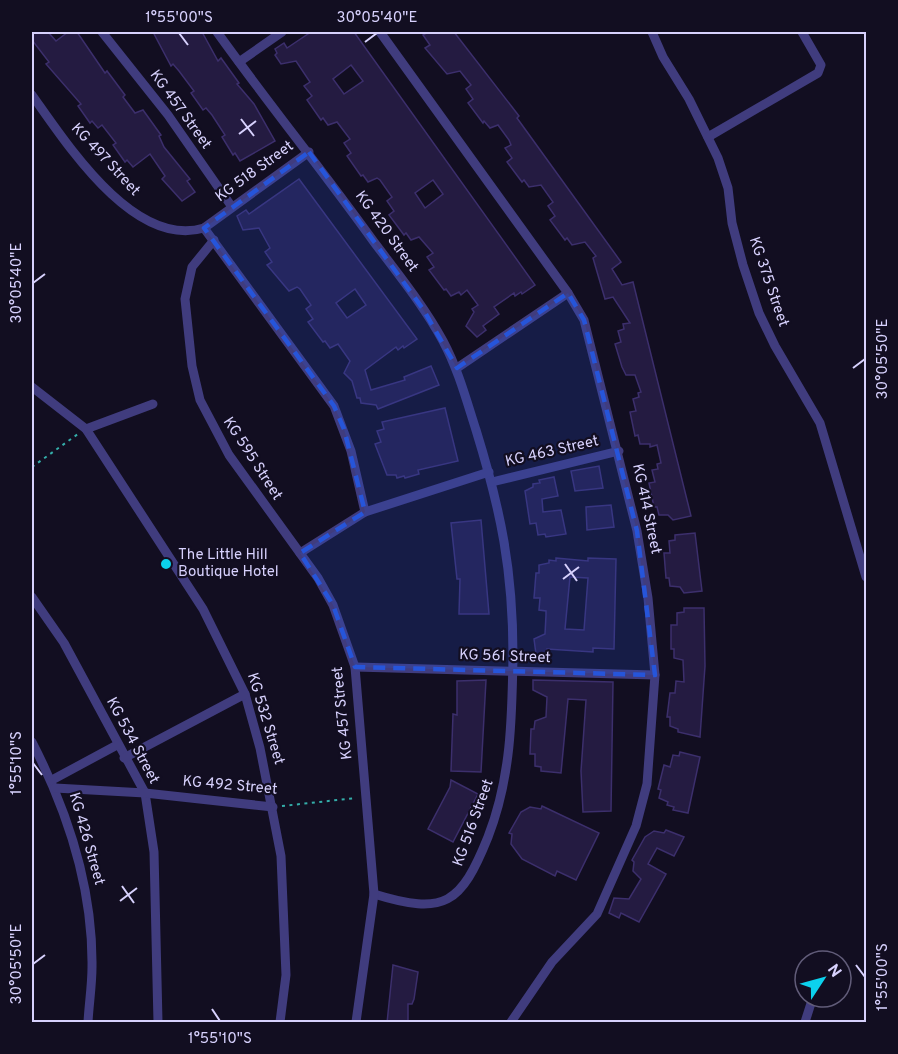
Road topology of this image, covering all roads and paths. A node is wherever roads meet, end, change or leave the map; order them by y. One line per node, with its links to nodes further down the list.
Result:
1 (102, 32): 11 (street, KG 457 Street)
2 (218, 32): 7 (street, KG 420 Street)
3 (282, 32): 7 (street)
4 (380, 32): 14 (street, KG 414 Street)
5 (652, 32): 9 (street, KG 375 Street)
6 (802, 32): 9 (street)
7 (239, 62): 10 (street, KG 420 Street)
8 (32, 96): 12 (street, KG 497 Street)
9 (708, 137): 24 (street, KG 375 Street)
10 (309, 152): 11 (street, KG 518 Street); 15 (street, KG 420 Street)
11 (231, 207): 12 (street, KG 518 Street)
12 (204, 228): 13 (street)
13 (214, 240): 22 (street); 23 (street, KG 595 Street)
14 (568, 293): 15 (street); 19 (street, KG 414 Street)
15 (457, 368): 21 (street, KG 420 Street)
16 (32, 387): 18 (street, KG 532 Street)
17 (153, 404): 18 (street)
18 (86, 429): 20 (path); 29 (street, KG 532 Street)
19 (619, 451): 21 (street, KG 463 Street); 28 (street, KG 414 Street)
20 (32, 467)
21 (490, 477): 22 (street, KG 463 Street); 27 (street, KG 516 Street)
22 (365, 512): 23 (street)
23 (300, 553): 26 (street, KG 457 Street)
24 (867, 577)
25 (32, 597): 31 (street, KG 534 Street)
26 (355, 667): 27 (street, KG 561 Street); 35 (street, KG 457 Street)
27 (513, 672): 28 (street, KG 561 Street); 37 (street, KG 516 Street)
28 (655, 675): 42 (street, KG 414 Street)
29 (244, 694): 32 (street); 36 (street, KG 532 Street)
30 (32, 742): 33 (street, KG 426 Street)
31 (117, 745): 32 (street, KG 534 Street); 33 (street)
32 (124, 758): 34 (street, KG 534 Street)
33 (54, 784): 34 (street, KG 492 Street); 38 (street, KG 426 Street)
34 (145, 793): 36 (street, KG 492 Street); 39 (street, KG 534 Street)
35 (366, 797): 36 (path, KG 492 Street); 37 (street, KG 457 Street)
36 (273, 807): 40 (street, KG 532 Street)
37 (374, 894): 41 (street, KG 457 Street)
38 (88, 1023)
39 (158, 1023)
40 (280, 1023)
41 (357, 1023)
42 (511, 1023)

